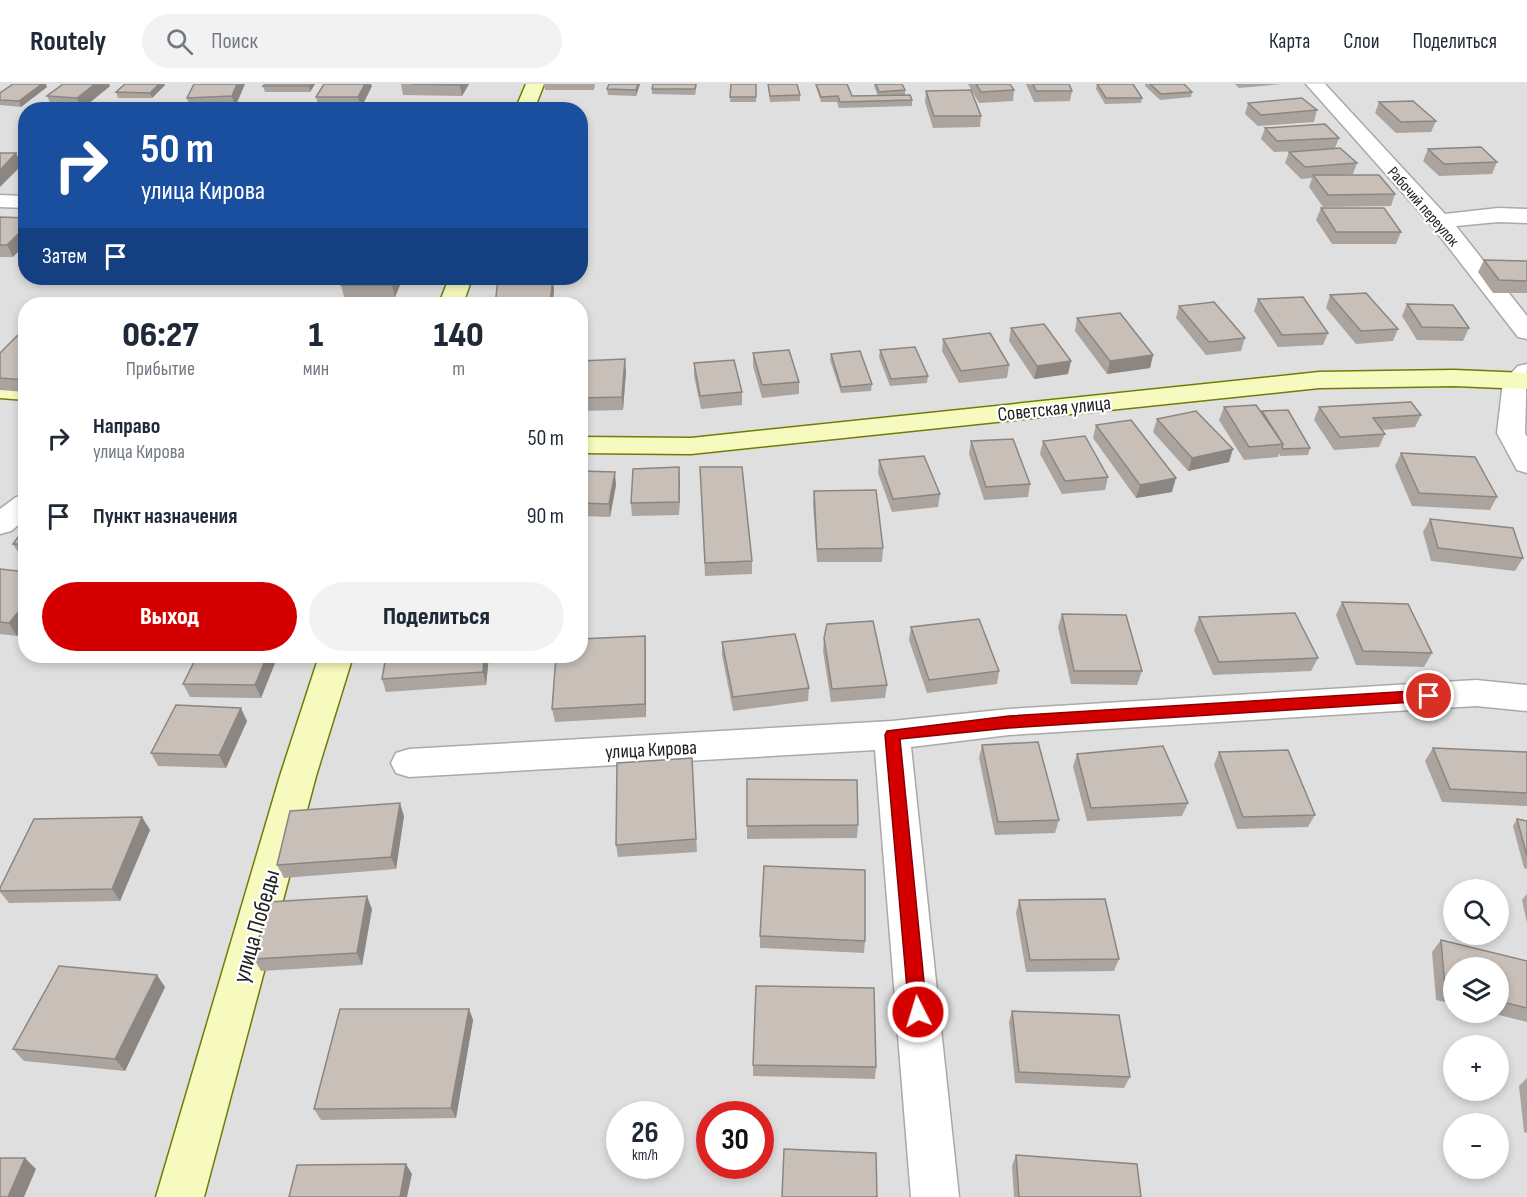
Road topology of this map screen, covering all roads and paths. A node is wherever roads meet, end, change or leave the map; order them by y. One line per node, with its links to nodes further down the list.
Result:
1 (535, 84): 3 (street)
2 (1315, 84): 7 (street, Рабочий переулок)
3 (527, 102)
4 (0, 201): 5 (street)
5 (18, 202)
6 (1527, 216): 7 (street)
7 (1440, 221): 8 (street, Рабочий переулок)
8 (1527, 332)
9 (1523, 378): 12 (street, Советская улица); 13 (street)
10 (0, 390): 11 (street)
11 (18, 391)
12 (588, 445)
13 (1527, 464)
14 (18, 510): 15 (street)
15 (0, 524)
16 (334, 663): 20 (street, улица Победы)
17 (1527, 698): 18 (street, улица Кирова)
18 (892, 735): 19 (street, улица Кирова); 21 (street)
19 (409, 763)
20 (180, 1197)
21 (935, 1197)

